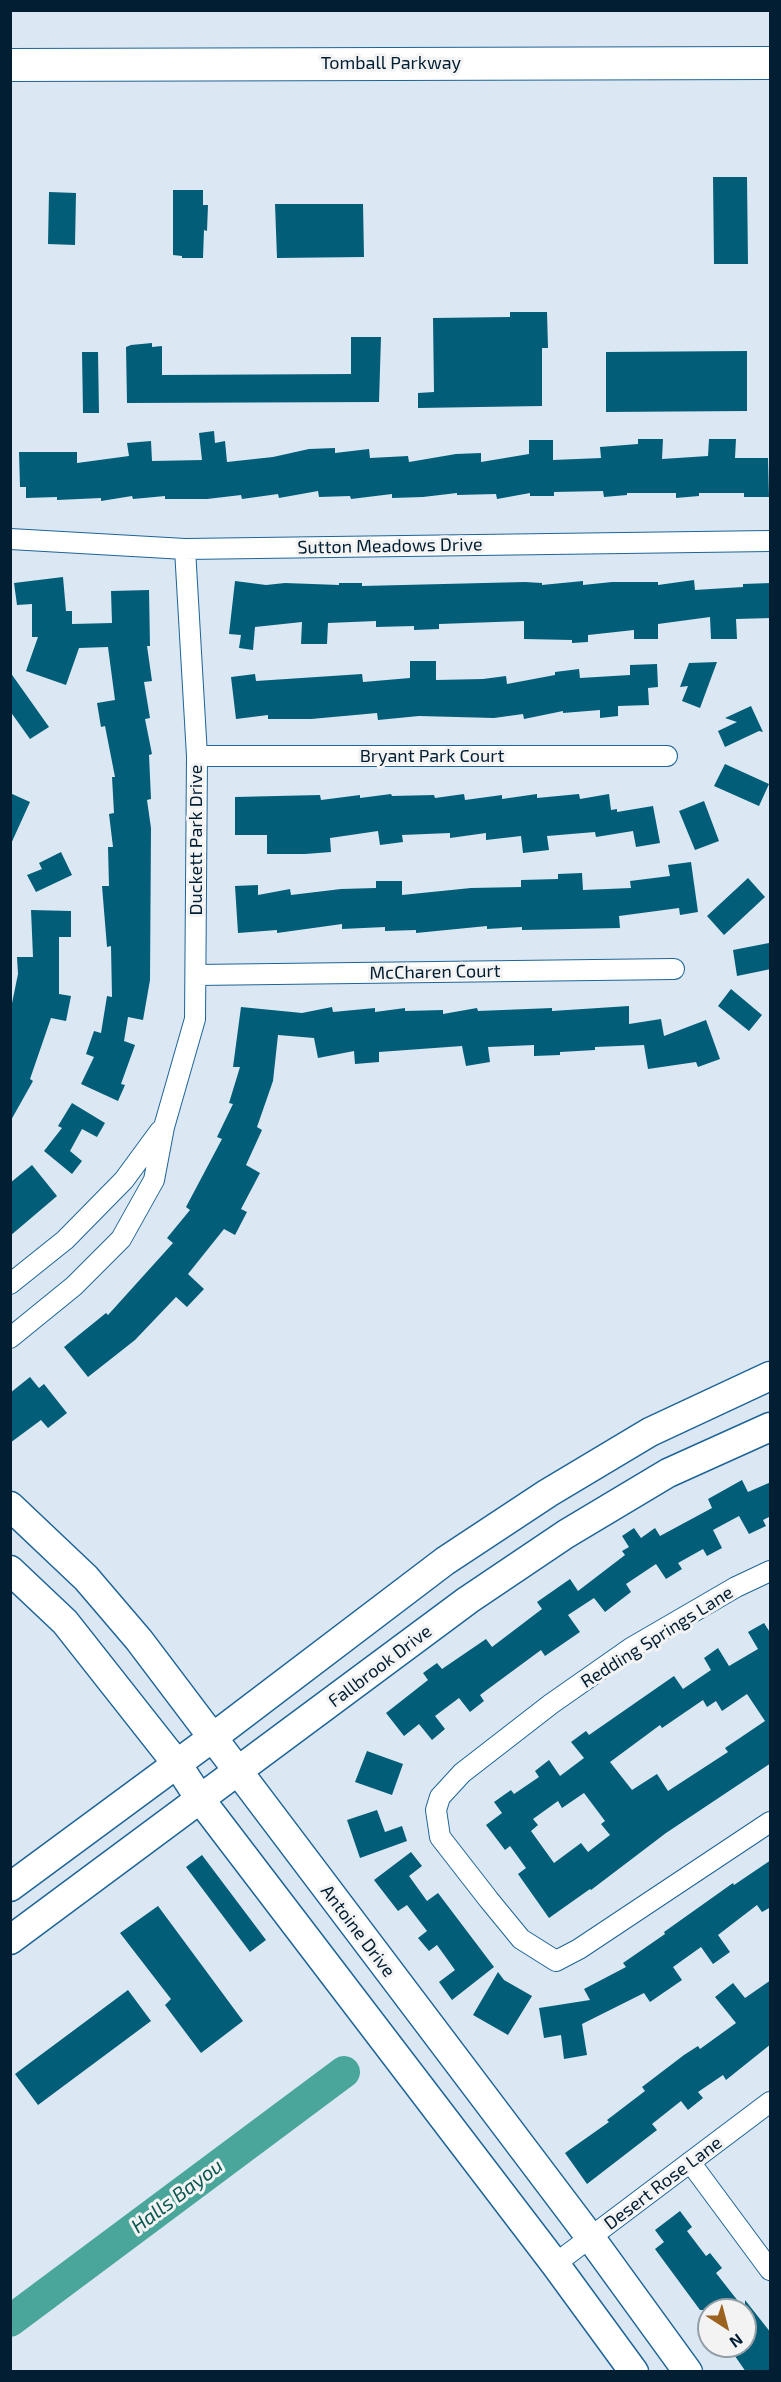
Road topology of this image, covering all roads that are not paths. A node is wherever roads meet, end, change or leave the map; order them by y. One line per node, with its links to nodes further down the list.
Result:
1 (771, 63): 2 (main road, Tomball Parkway)
2 (10, 65)
3 (10, 539): 5 (street, Sutton Meadows Drive)
4 (771, 541): 5 (street, Sutton Meadows Drive)
5 (185, 549): 6 (street, Duckett Park Drive)
6 (197, 756): 7 (street, Bryant Park Court); 9 (street, Duckett Park Drive)
7 (667, 756)
8 (674, 969): 9 (street, McCharen Court)
9 (196, 975): 10 (street, Duckett Park Drive)
10 (164, 1127): 11 (street, Duckett Park Drive); 12 (street, Duckett Park Drive)
11 (10, 1284)
12 (11, 1337)
13 (771, 1376): 18 (main road)
14 (771, 1427): 20 (main road, Fallbrook Drive)
15 (10, 1506): 18 (main road, Antoine Drive)
16 (10, 1570): 19 (main road)
17 (771, 1571): 22 (street, Redding Springs Lane)
18 (212, 1738): 19 (main road); 20 (main road, Antoine Drive)
19 (177, 1764): 21 (main road); 23 (main road)
20 (238, 1772): 21 (main road, Fallbrook Drive); 27 (main road, Antoine Drive)
21 (201, 1798): 24 (main road, Fallbrook Drive); 28 (main road)
22 (771, 1822)
23 (10, 1887)
24 (10, 1940)
25 (771, 2102): 26 (street, Desert Rose Lane)
26 (690, 2163): 27 (street, Desert Rose Lane); 29 (street)
27 (590, 2237): 28 (street, Desert Rose Lane); 31 (main road, Antoine Drive)
28 (555, 2264): 30 (main road)
29 (771, 2270)
30 (633, 2372)
31 (688, 2372)

